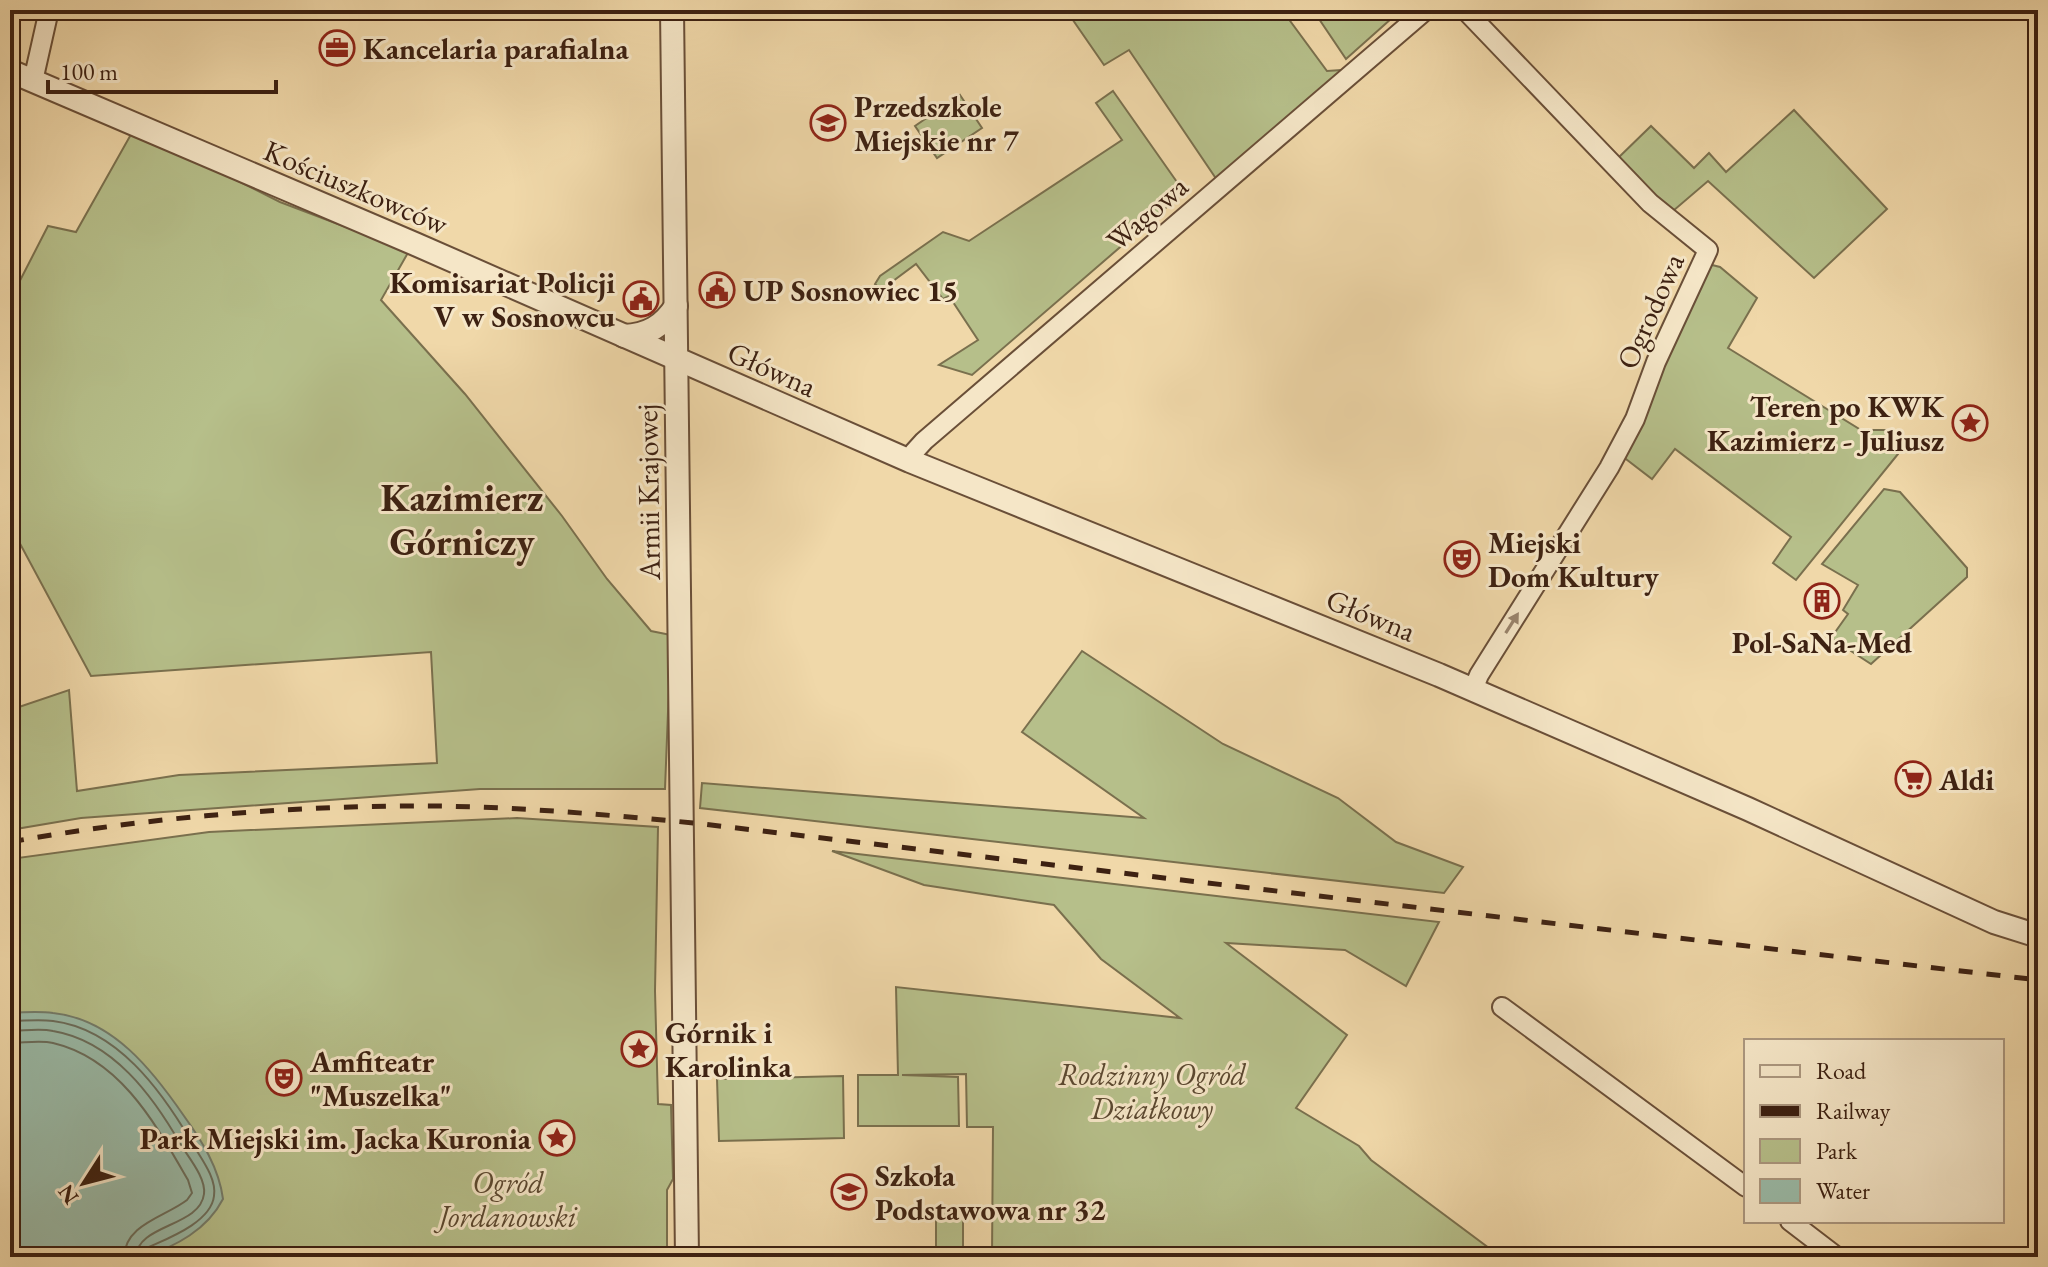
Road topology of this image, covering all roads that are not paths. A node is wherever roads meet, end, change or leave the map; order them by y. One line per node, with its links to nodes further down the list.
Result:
1 (49, 10): 6 (street)
2 (672, 10): 7 (street, Armii Krajowej)
3 (1426, 10): 10 (street, Wagowa)
4 (1465, 10): 11 (street, Ogrodowa, one-way to 4)
5 (10, 71): 6 (street, Kościuszkowców)
6 (33, 81): 8 (street, Kościuszkowców)
7 (676, 306): 8 (street); 9 (street, Armii Krajowej)
8 (624, 336): 9 (street, Kościuszkowców)
9 (677, 360): 10 (street, Główna); 16 (street, Armii Krajowej)
10 (910, 461): 11 (street, Główna)
11 (1473, 690): 12 (street, Główna)
12 (2038, 936)
13 (1502, 1007): 14 (street)
14 (1744, 1186)
15 (1793, 1223): 17 (street)
16 (687, 1257)
17 (1837, 1257)

